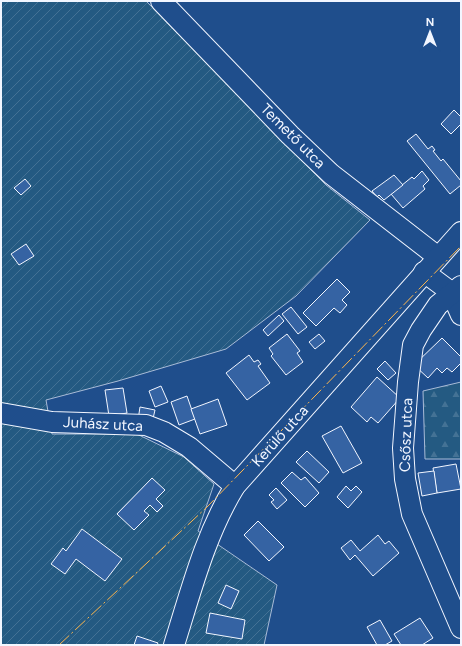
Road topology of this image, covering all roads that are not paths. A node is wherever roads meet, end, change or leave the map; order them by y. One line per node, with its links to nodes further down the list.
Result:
1 (160, 1): 3 (street, Temető utca)
2 (461, 232): 3 (street, Kerülő utca)
3 (438, 257): 4 (street, Kerülő utca)
4 (424, 272): 5 (street); 8 (street, Kerülő utca)
5 (456, 289): 6 (street); 9 (street, Csősz utca)
6 (461, 315)
7 (1, 413): 8 (street, Juhász utca)
8 (234, 486): 10 (street, Kerülő utca)
9 (461, 628)
10 (174, 645)

